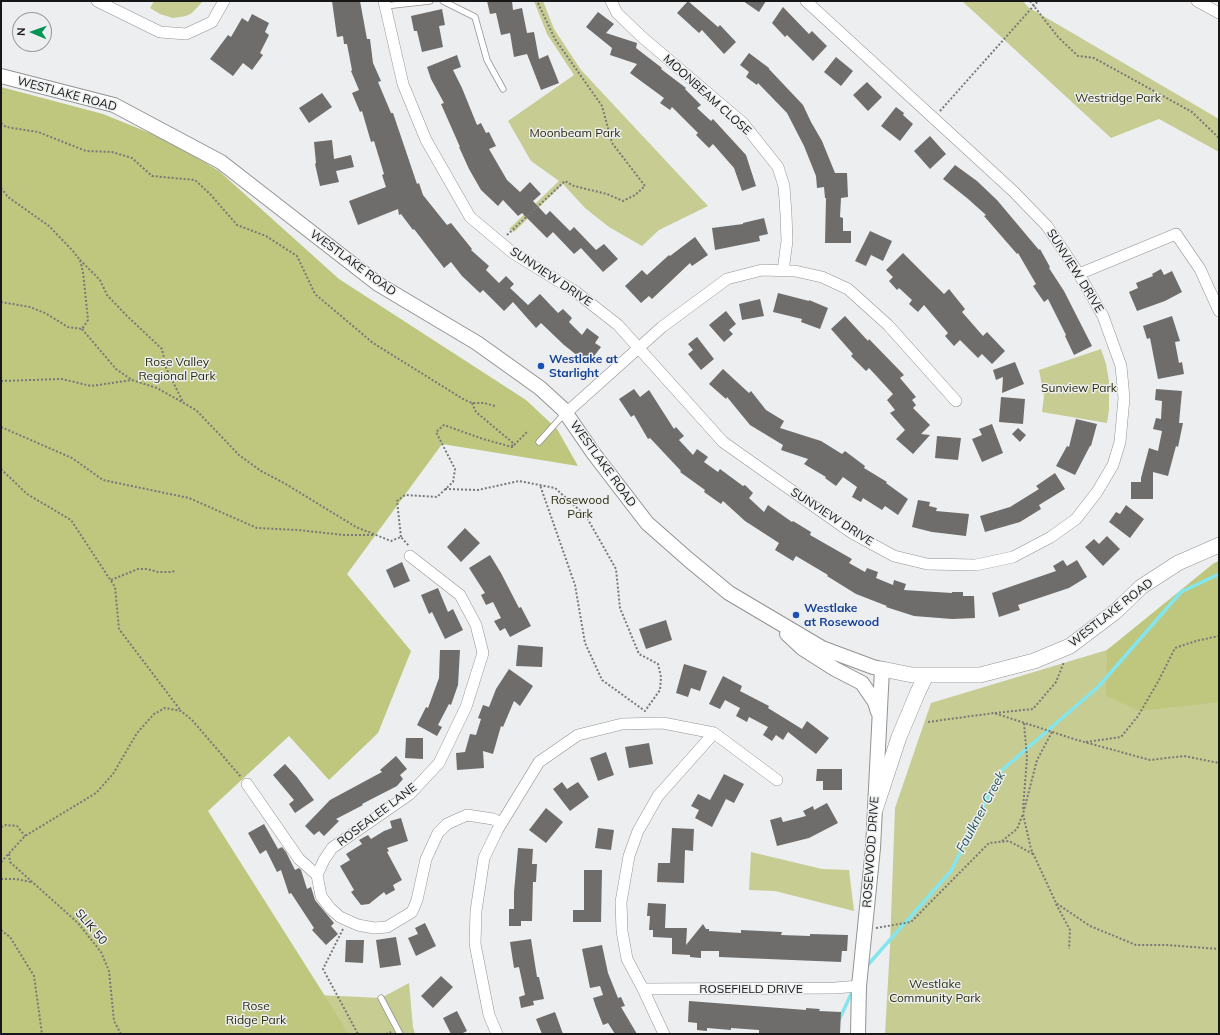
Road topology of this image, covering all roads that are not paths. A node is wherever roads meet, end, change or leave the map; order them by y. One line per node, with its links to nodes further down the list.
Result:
1 (97, 1): 2 (street)
2 (224, 1)
3 (430, 1): 8 (lane)
4 (443, 1): 11 (lane)
5 (611, 1): 12 (street, MOONBEAM CLOSE)
6 (806, 1): 13 (street, SUNVIEW DRIVE)
7 (1197, 1): 9 (street)
8 (385, 4): 15 (street, SUNVIEW DRIVE)
9 (1219, 14)
10 (1, 76): 17 (street, WESTLAKE ROAD)
11 (503, 89)
12 (783, 271): 15 (street); 16 (street)
13 (1079, 274): 14 (street); 15 (street, SUNVIEW DRIVE)
14 (1219, 311)
15 (638, 348): 17 (street)
16 (956, 401)
17 (566, 413): 18 (lane); 21 (street, WESTLAKE ROAD)
18 (539, 442)
19 (1219, 545): 23 (main road, WESTLAKE ROAD)
20 (410, 556): 30 (street, ROSEALEE LANE)
21 (770, 617): 22 (street, WESTLAKE ROAD); 24 (street)
22 (882, 669): 23 (main road, WESTLAKE ROAD); 24 (street, ROSEWOOD DRIVE)
23 (926, 675): 28 (main road)
24 (880, 719): 28 (street, ROSEWOOD DRIVE)
25 (714, 733): 26 (street); 29 (street); 32 (street)
26 (777, 780)
27 (247, 784): 30 (street)
28 (875, 810): 31 (street, ROSEWOOD DRIVE)
29 (501, 823): 30 (street); 35 (street)
30 (317, 874)
31 (859, 986): 32 (street, ROSEFIELD DRIVE); 37 (street, ROSEWOOD DRIVE)
32 (643, 989): 36 (street)
33 (381, 998): 34 (lane)
34 (400, 1034)
35 (497, 1034)
36 (664, 1034)
37 (858, 1034)

